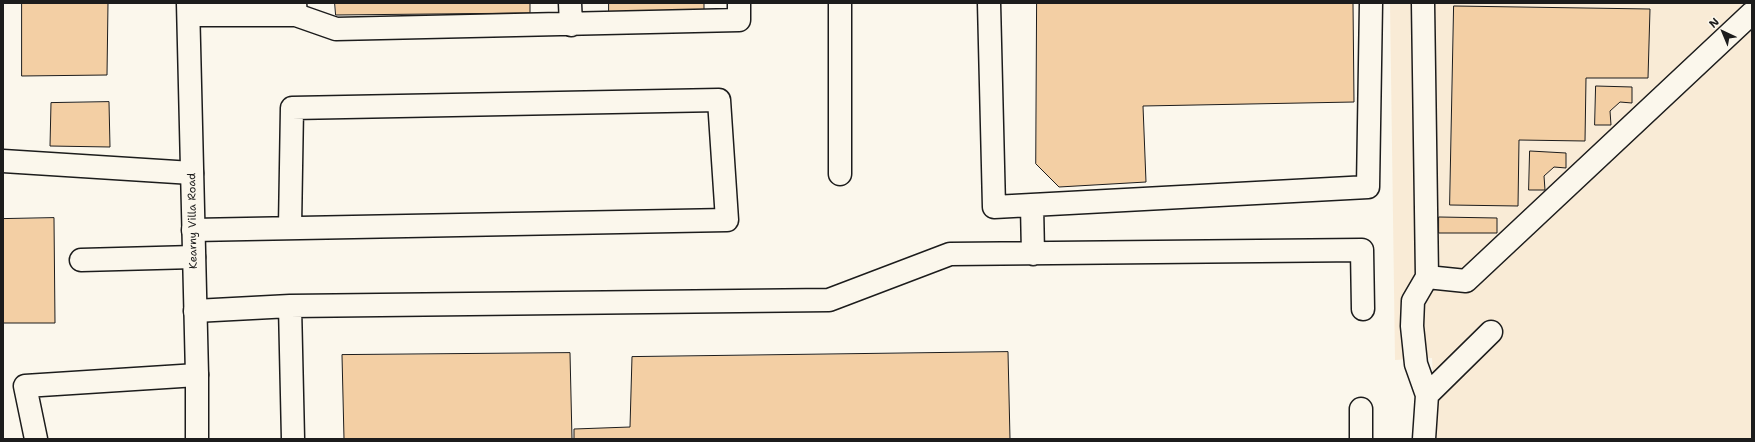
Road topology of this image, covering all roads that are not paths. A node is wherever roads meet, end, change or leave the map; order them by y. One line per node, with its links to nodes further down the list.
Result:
1 (570, 3): 10 (main road)
2 (739, 3): 10 (main road)
3 (840, 3): 13 (main road)
4 (989, 3): 14 (main road)
5 (1371, 3): 14 (main road)
6 (1423, 3): 20 (main road)
7 (188, 9): 8 (main road); 12 (main road, Kearny Villa Road)
8 (296, 9): 10 (main road)
9 (1752, 13): 20 (main road)
10 (571, 25)
11 (3, 161): 12 (main road)
12 (192, 173): 16 (main road, Kearny Villa Road)
13 (840, 174)
14 (1032, 205): 17 (main road)
15 (290, 227): 15 (main road); 16 (main road)
16 (193, 230): 18 (main road, Kearny Villa Road)
17 (1033, 254): 21 (main road); 22 (main road)
18 (194, 257): 19 (main road); 23 (main road, Kearny Villa Road)
19 (81, 260)
20 (1427, 277): 26 (main road)
21 (290, 306): 23 (main road); 30 (main road)
22 (1363, 309)
23 (196, 311): 25 (main road, Kearny Villa Road)
24 (1491, 332): 26 (main road)
25 (197, 375): 28 (main road); 29 (main road, Kearny Villa Road)
26 (1427, 395): 32 (main road)
27 (1361, 409): 31 (main road)
28 (36, 439)
29 (197, 439)
30 (293, 439)
31 (1361, 439)
32 (1424, 439)

